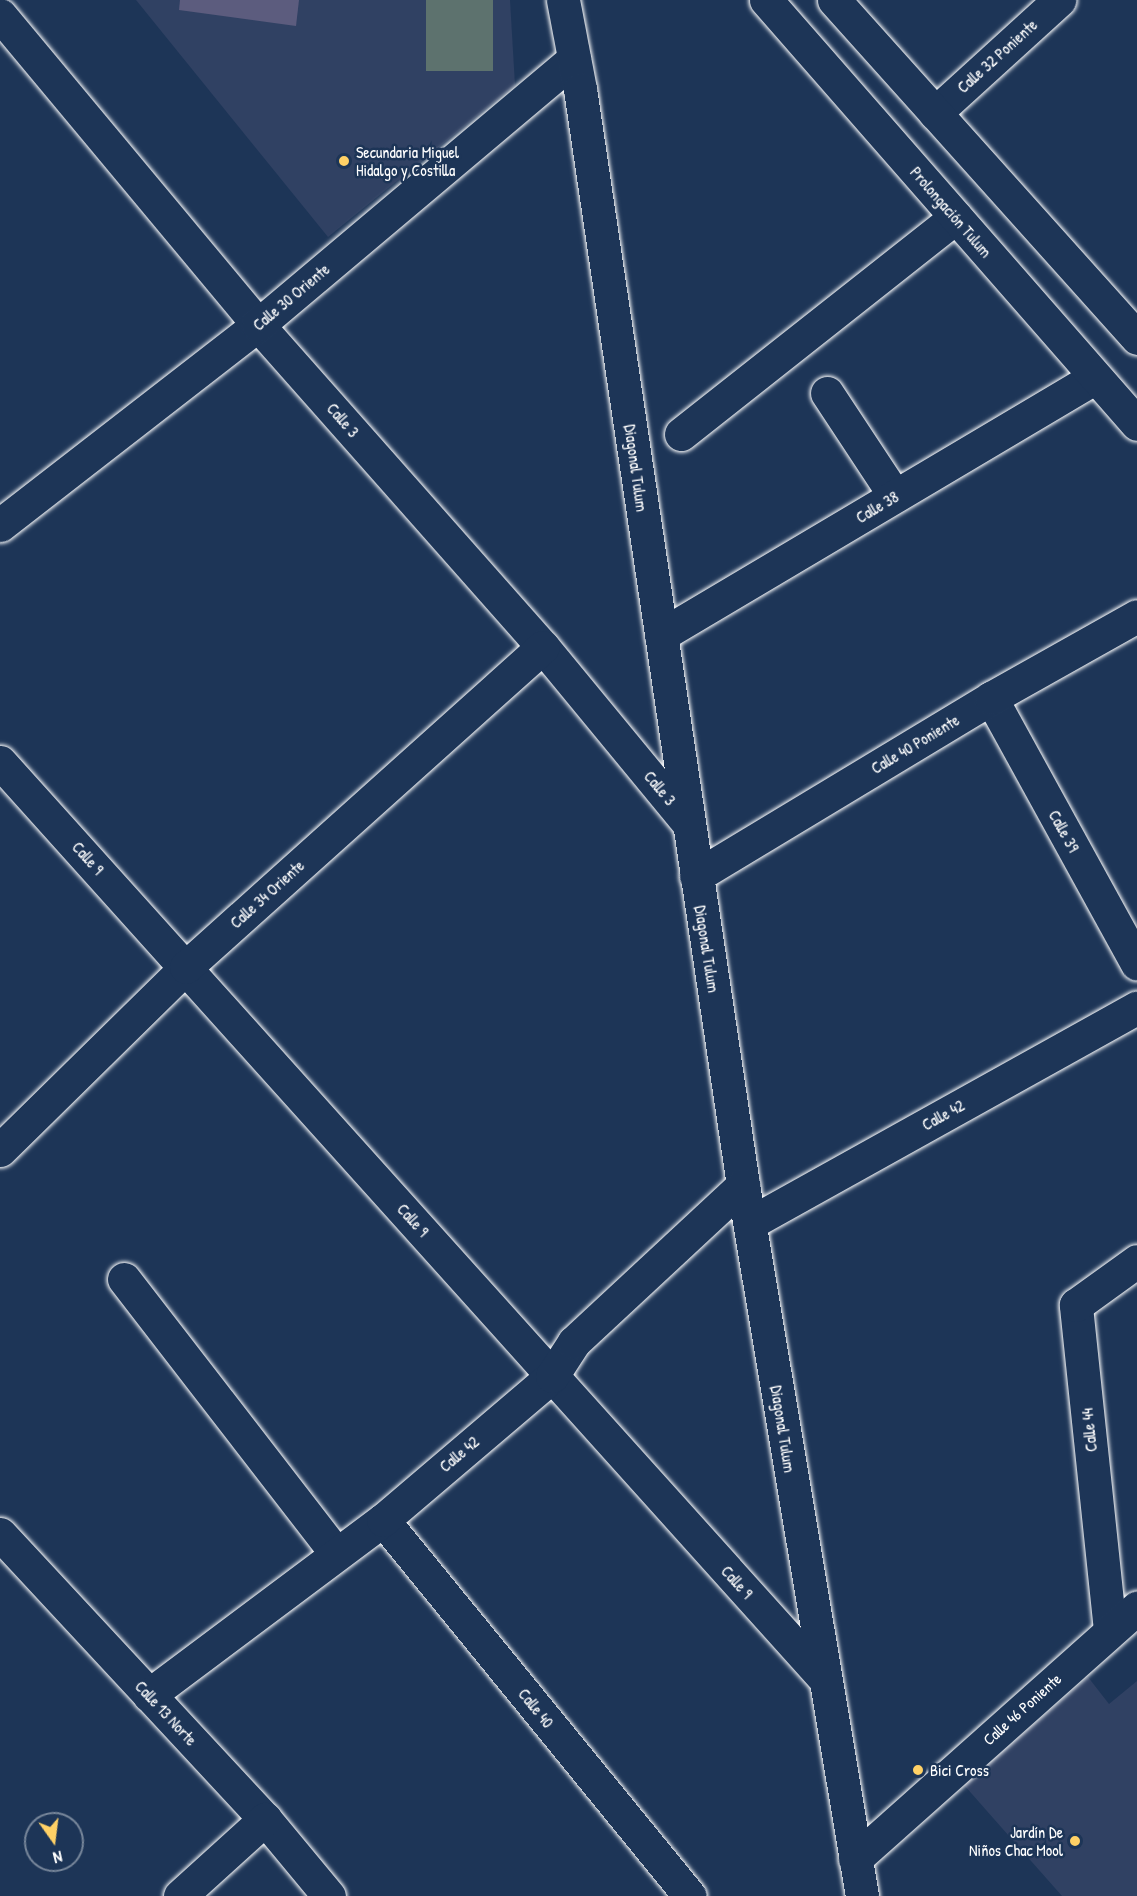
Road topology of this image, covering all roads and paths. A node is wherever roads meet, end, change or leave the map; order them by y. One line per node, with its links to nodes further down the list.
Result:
1 (563, 0): 6 (street, Diagonal Tulum)
2 (766, 0): 8 (street, Prolongación Tulum)
3 (834, 0): 7 (street)
4 (1059, 0): 7 (street, Calle 32 Poniente)
5 (0, 15): 9 (street, Calle 3)
6 (574, 59): 9 (street, Calle 30 Oriente); 18 (street, Diagonal Tulum)
7 (935, 113): 10 (street)
8 (956, 217): 11 (street, Prolongación Tulum); 14 (street)
9 (258, 325): 16 (street, Calle 30 Oriente); 19 (street, Calle 3)
10 (1137, 338)
11 (1094, 378): 13 (street, Prolongación Tulum); 15 (street, Calle 38)
12 (827, 393): 15 (street)
13 (1137, 424)
14 (681, 434)
15 (895, 496): 18 (street, Calle 38)
16 (4, 514)
17 (1137, 616): 20 (street, Calle 40 Poniente)
18 (661, 635): 22 (street, Diagonal Tulum)
19 (543, 647): 22 (street, Calle 3); 25 (street, Calle 34 Oriente)
20 (991, 698): 23 (street, Calle 40 Poniente); 24 (street, Calle 39)
21 (0, 762): 25 (street, Calle 9)
22 (688, 823): 23 (street, Diagonal Tulum)
23 (696, 876): 28 (street, Diagonal Tulum)
24 (1137, 964)
25 (186, 967): 27 (street, Calle 34 Oriente); 32 (street, Calle 9)
26 (1137, 1008): 29 (street, Calle 42)
27 (0, 1150)
28 (742, 1185): 29 (street, Diagonal Tulum); 32 (street, Calle 42)
29 (750, 1223): 38 (street, Diagonal Tulum)
30 (1137, 1261): 37 (street, Calle 44)
31 (124, 1279): 35 (street)
32 (552, 1376): 33 (street, Calle 42); 38 (street, Calle 9)
33 (383, 1520): 35 (street, Calle 42); 44 (street, Calle 40)
34 (0, 1534): 39 (street, Calle 13 Norte)
35 (336, 1553): 39 (street, Calle 42)
36 (1137, 1608): 37 (street, Calle 46 Poniente)
37 (1110, 1630): 41 (street, Calle 46 Poniente)
38 (824, 1678): 41 (street, Diagonal Tulum)
39 (149, 1695): 40 (street, Calle 13 Norte)
40 (265, 1819): 42 (street); 43 (street, Calle 13 Norte)
41 (855, 1859): 45 (street, Diagonal Tulum)
42 (180, 1896)
43 (329, 1896)
44 (690, 1896)
45 (862, 1896)

